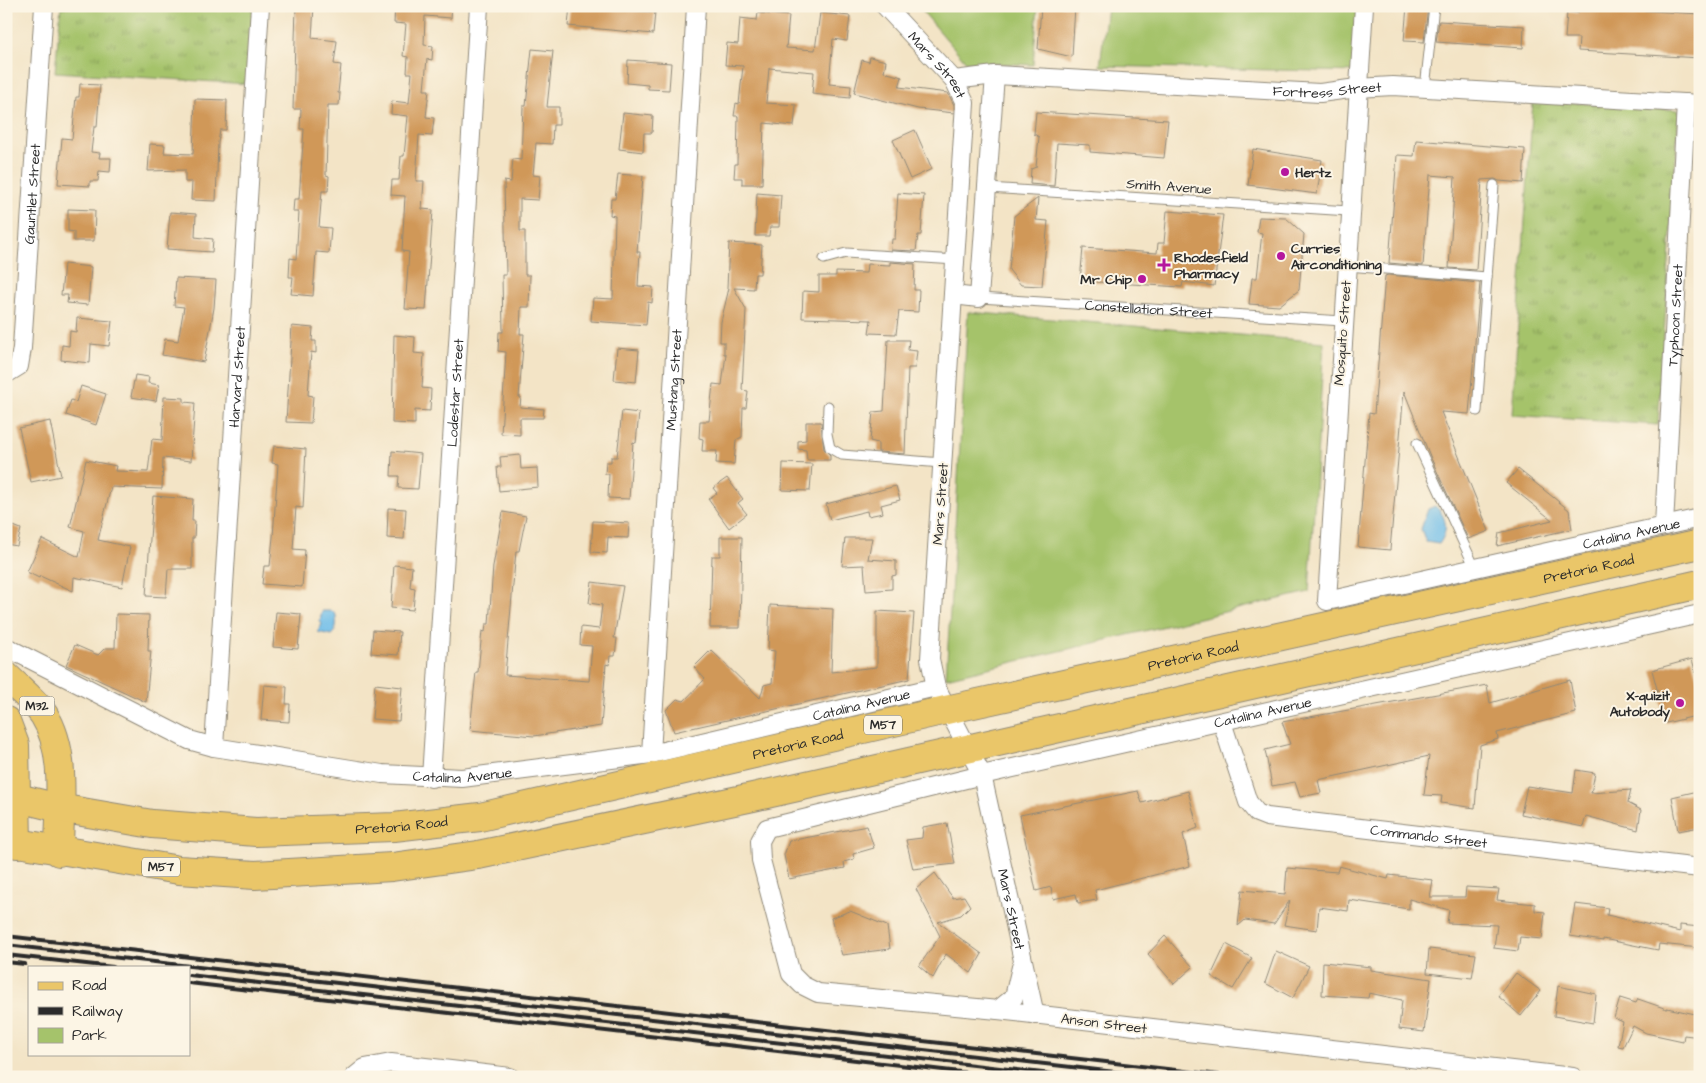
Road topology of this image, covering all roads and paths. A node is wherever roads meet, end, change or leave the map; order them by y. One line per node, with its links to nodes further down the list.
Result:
1 (44, 6): 23 (street, Gauntlet Street)
2 (260, 6): 40 (street, Harvard Street)
3 (479, 6): 44 (street, Lodestar Street)
4 (696, 6): 42 (street, Mustang Street)
5 (885, 6): 9 (street, Mars Street)
6 (1364, 6): 10 (street, Mosquito Street)
7 (1434, 6): 11 (lane)
8 (995, 75): 9 (street, Fortress Street); 10 (street, Fortress Street); 14 (street)
9 (954, 80): 17 (street, Mars Street)
10 (1357, 88): 11 (street, Fortress Street); 15 (street, Mosquito Street)
11 (1425, 88): 12 (street, Fortress Street)
12 (1693, 104): 29 (street, Typhoon Street)
13 (1494, 186): 19 (lane)
14 (987, 188): 15 (lane, Smith Avenue); 21 (street)
15 (1350, 211): 18 (street, Mosquito Street)
16 (824, 259): 17 (lane)
17 (956, 260): 20 (street, Mars Street)
18 (1346, 266): 19 (lane); 22 (street, Mosquito Street)
19 (1487, 276): 25 (lane)
20 (953, 295): 21 (street, Constellation Street); 27 (street, Mars Street)
21 (979, 298): 22 (lane, Constellation Street)
22 (1343, 321): 33 (street, Mosquito Street)
23 (6, 374)
24 (828, 406): 27 (lane)
25 (1477, 411)
26 (1417, 443): 31 (lane)
27 (942, 463): 37 (street, Mars Street)
28 (1700, 518): 29 (street, Catalina Avenue)
29 (1664, 526): 31 (street, Catalina Avenue)
30 (1700, 544): 37 (main road, Pretoria Road / M57)
31 (1475, 568): 33 (street, Catalina Avenue)
32 (1700, 584): 41 (main road, M57)
33 (1327, 601)
34 (1700, 614): 38 (street, Catalina Avenue)
35 (6, 647): 40 (street, Catalina Avenue)
36 (6, 676): 46 (main road, M32)
37 (941, 699): 41 (street, Mars Street); 42 (street, Catalina Avenue); 46 (main road, Pretoria Road / M57)
38 (1222, 722): 43 (street, Catalina Avenue); 50 (street, Commando Street)
39 (9, 744): 45 (main road)
40 (214, 747): 44 (street, Catalina Avenue)
41 (967, 748): 43 (street, Mars Street); 49 (main road, M57)
42 (651, 754): 44 (street, Catalina Avenue)
43 (982, 775): 47 (street, Catalina Avenue); 51 (street, Mars Street)
44 (431, 778)
45 (12, 796): 46 (main road, Pretoria Road / M57); 48 (main road)
46 (59, 808): 49 (main road, M32)
47 (767, 828): 52 (street, Anson Street)
48 (12, 842): 49 (main road, M57)
49 (59, 852)
50 (1700, 868)
51 (1023, 959): 52 (street); 53 (street, Mars Street)
52 (998, 1010): 53 (street, Anson Street)
53 (1035, 1015): 56 (street, Anson Street)
54 (359, 1072): 55 (street)
55 (510, 1077)
56 (1573, 1077)

